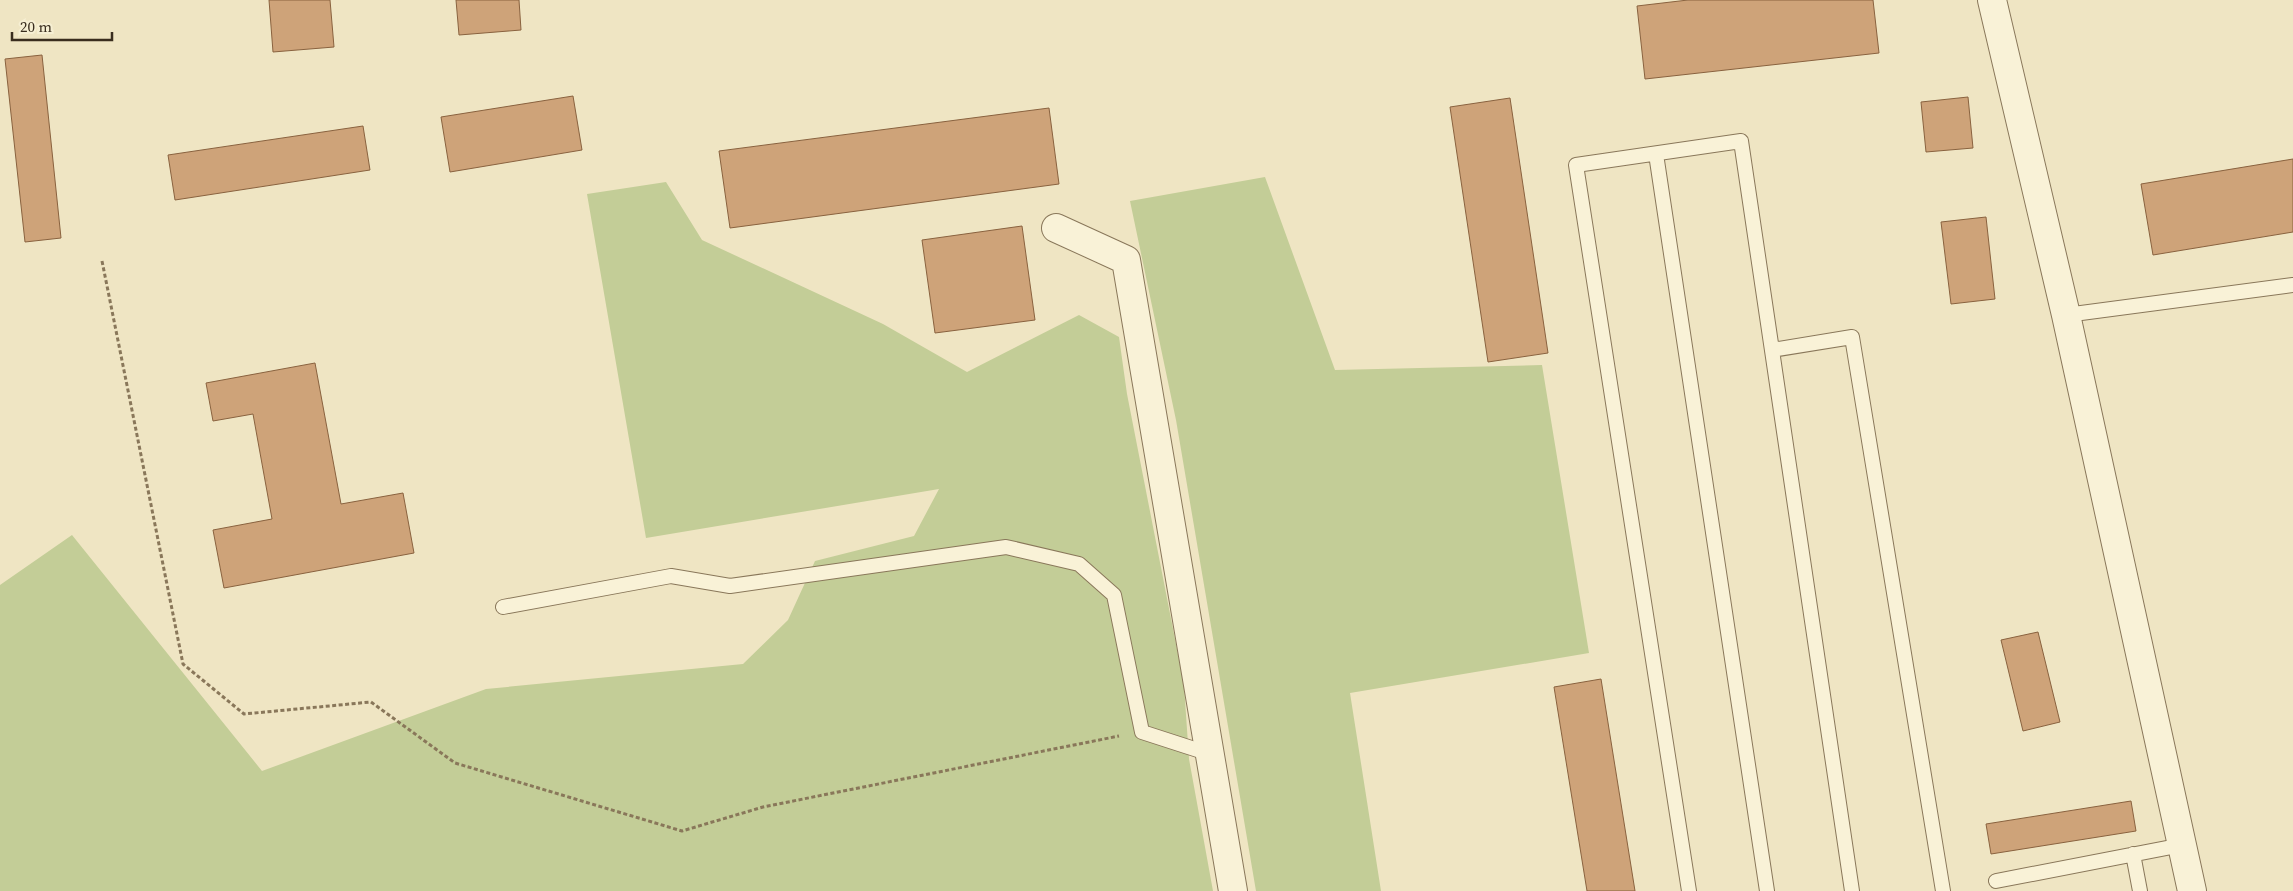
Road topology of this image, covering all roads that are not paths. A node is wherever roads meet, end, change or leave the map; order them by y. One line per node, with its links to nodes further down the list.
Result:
1 (1992, 0): 5 (street)
2 (1656, 154): 6 (lane); 13 (lane); 14 (lane)
3 (1056, 228): 8 (street)
4 (2293, 285): 5 (lane)
5 (2066, 315): 9 (street)
6 (1772, 350): 15 (lane); 16 (lane)
7 (503, 607): 8 (lane)
8 (1210, 754): 12 (street)
9 (2182, 845): 10 (lane); 18 (street)
10 (2133, 854): 11 (lane); 17 (lane)
11 (1996, 882)
12 (1233, 891)
13 (1689, 891)
14 (1767, 891)
15 (1852, 891)
16 (1943, 891)
17 (2140, 891)
18 (2192, 891)

